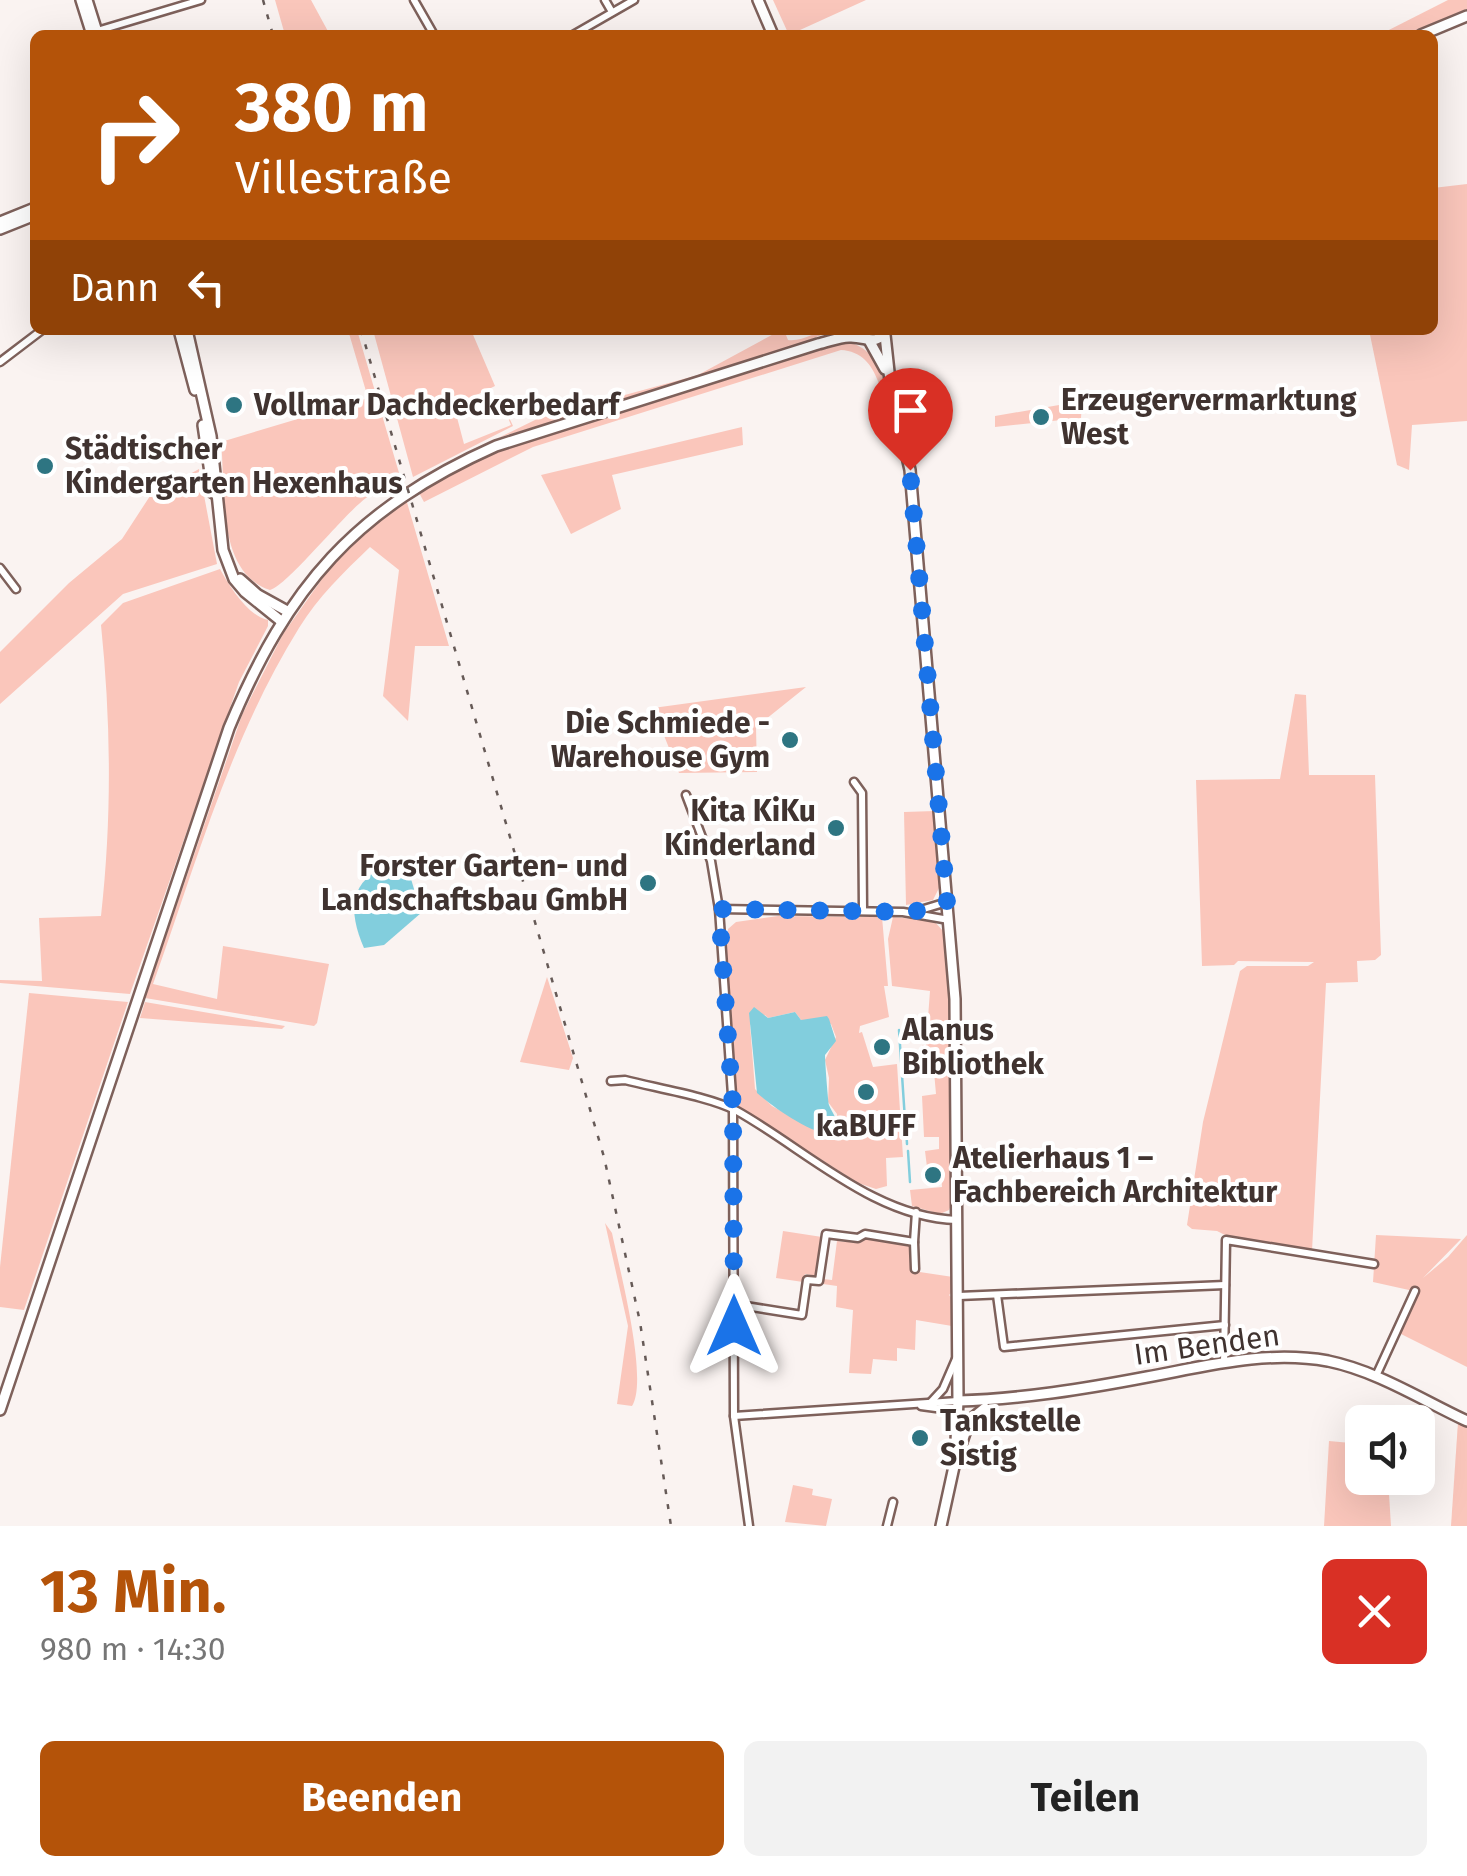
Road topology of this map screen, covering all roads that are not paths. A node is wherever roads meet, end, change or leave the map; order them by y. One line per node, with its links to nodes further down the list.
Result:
1 (84, 0): 9 (street)
2 (201, 0): 10 (street)
3 (414, 0): 11 (street)
4 (605, 0): 7 (street)
5 (634, 0): 7 (street)
6 (758, 0): 13 (street)
7 (612, 12): 12 (street)
8 (1467, 16): 14 (street)
9 (94, 30)
10 (107, 30)
11 (431, 30)
12 (581, 30)
13 (771, 30)
14 (1433, 30)
15 (30, 214): 16 (street)
16 (0, 225)
17 (35, 335): 27 (street)
18 (180, 335): 29 (street)
19 (187, 335): 29 (street)
20 (832, 335): 26 (street)
21 (847, 335): 26 (street)
22 (857, 335): 25 (street)
23 (882, 335): 25 (street)
24 (886, 335): 28 (street)
25 (870, 342): 28 (street)
26 (818, 344): 32 (street)
27 (0, 362)
28 (890, 380): 35 (street)
29 (208, 436): 32 (street)
30 (0, 568): 31 (street)
31 (16, 590)
32 (284, 616): 61 (street)
33 (854, 782): 37 (street)
34 (686, 796): 36 (street)
35 (947, 902): 38 (street); 39 (street)
36 (719, 909): 37 (street); 41 (street)
37 (863, 910): 38 (street)
38 (913, 912): 39 (street)
39 (948, 920): 43 (street)
40 (611, 1082): 41 (street)
41 (733, 1108): 42 (street); 51 (street)
42 (916, 1212): 43 (street); 44 (street)
43 (958, 1220): 50 (street)
44 (914, 1242): 46 (street); 51 (street)
45 (1374, 1264): 47 (street)
46 (915, 1269)
47 (1225, 1285): 49 (street); 52 (street)
48 (1416, 1291): 55 (street)
49 (998, 1295): 50 (street); 52 (street)
50 (959, 1296): 53 (street)
51 (734, 1304): 62 (street)
52 (1225, 1325): 54 (street)
53 (958, 1353): 57 (street); 59 (street)
54 (1224, 1363): 55 (street, Im Benden); 56 (street, Im Benden)
55 (1376, 1376): 63 (street, Im Benden)
56 (1003, 1400): 59 (street, Im Benden); 60 (street, Im Benden)
57 (932, 1402): 58 (street); 59 (street)
58 (919, 1406): 59 (street); 62 (street)
59 (958, 1406): 60 (street, Im Benden); 64 (street)
60 (985, 1408): 64 (street)
61 (0, 1410)
62 (734, 1416): 66 (street)
63 (1467, 1421)
64 (955, 1462): 68 (street)
65 (893, 1502): 67 (street)
66 (749, 1526)
67 (887, 1526)
68 (941, 1526)

